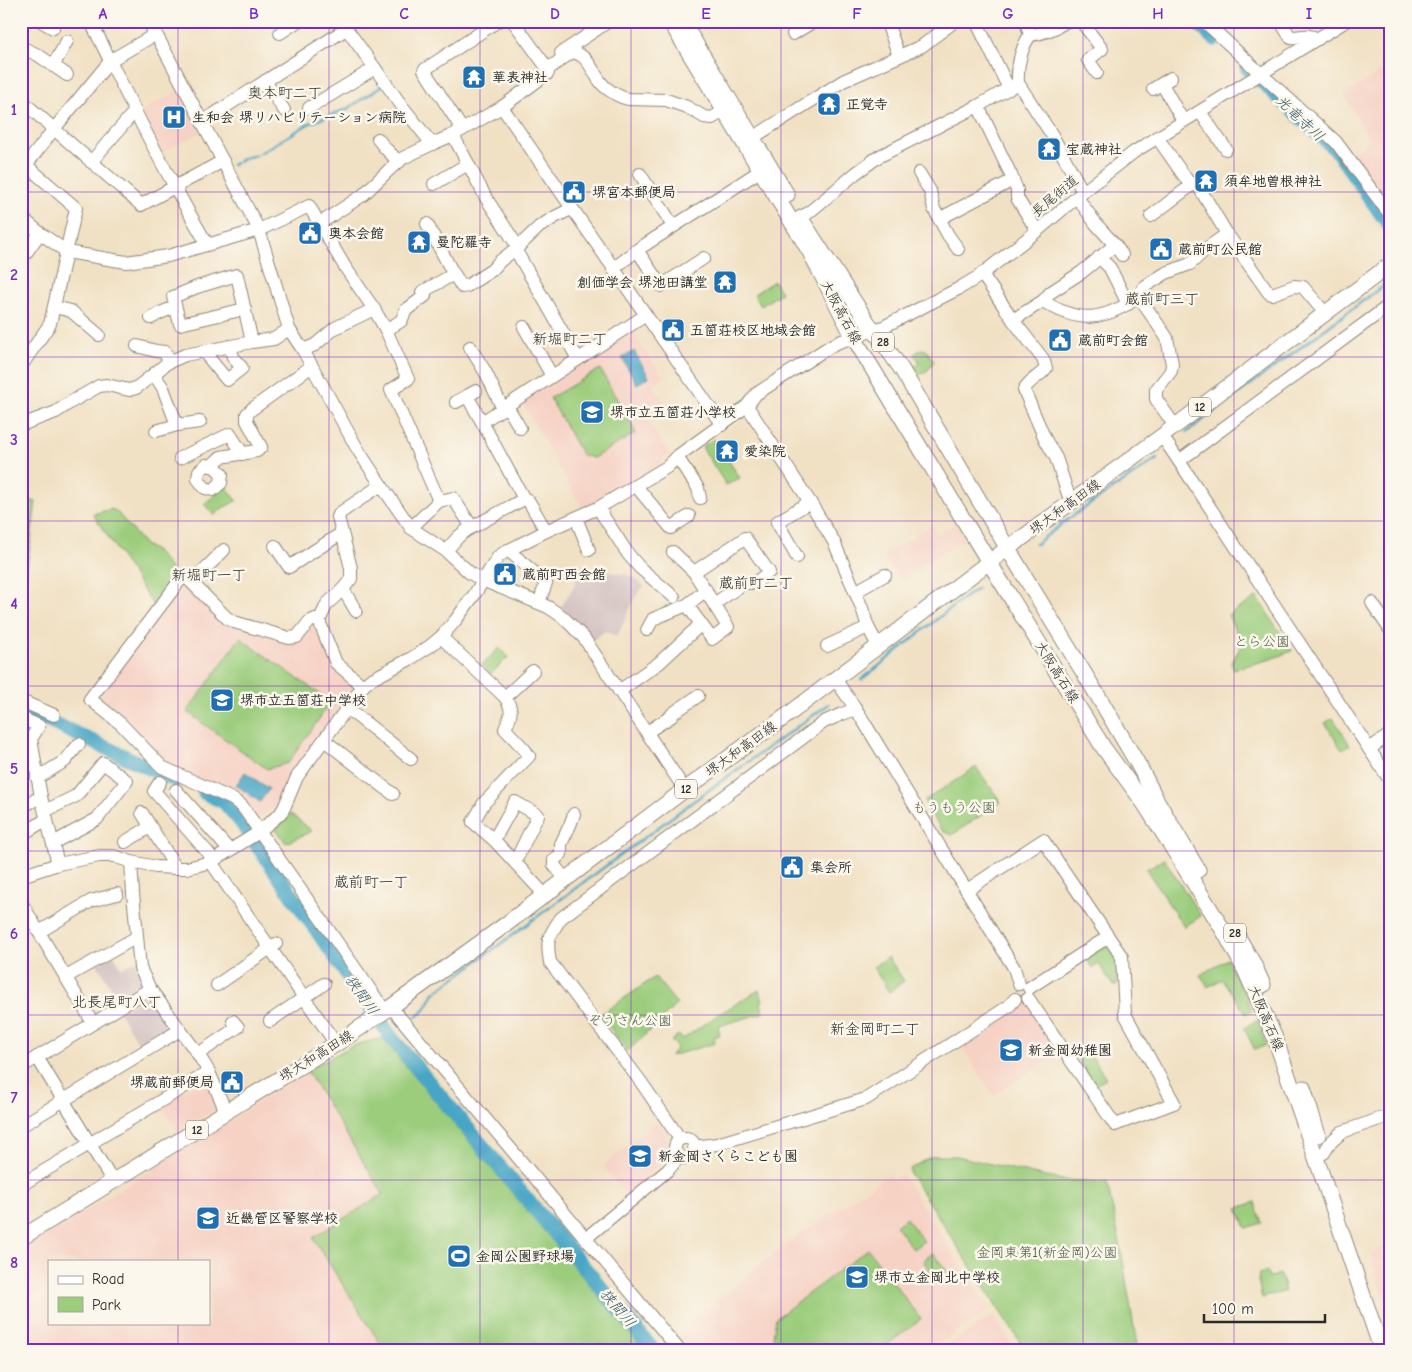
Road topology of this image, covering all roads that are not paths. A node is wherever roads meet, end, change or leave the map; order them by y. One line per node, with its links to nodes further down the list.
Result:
1 (41, 21): 21 (street)
2 (89, 21): 30 (street)
3 (148, 21): 24 (street)
4 (298, 21): 22 (street)
5 (498, 21): 51 (street)
6 (513, 21): 32 (street)
7 (609, 21): 32 (street)
8 (670, 21): 46 (main road, 大阪高石線 / 28)
9 (682, 21): 54 (main road, 大阪高石線 / 28)
10 (814, 21): 23 (street)
11 (955, 21): 29 (street)
12 (976, 21): 39 (street)
13 (1026, 21): 25 (street)
14 (1067, 21): 25 (street)
15 (1081, 21): 34 (street)
16 (1204, 21): 36 (street)
17 (1280, 21): 26 (street)
18 (1346, 21): 26 (street, 長尾街道)
19 (887, 23): 29 (street)
20 (343, 25): 33 (street); 37 (street)
21 (53, 28)
22 (282, 28)
23 (794, 29)
24 (156, 34): 30 (street); 49 (street)
25 (1030, 35): 39 (street)
26 (1318, 39): 36 (street, 長尾街道)
27 (67, 41): 31 (street)
28 (21, 47): 31 (street)
29 (899, 56): 54 (street)
30 (111, 60): 45 (street); 50 (street)
31 (53, 66): 35 (street)
32 (546, 66): 42 (street); 46 (street)
33 (375, 68): 43 (street); 55 (street)
34 (1098, 73)
35 (67, 75)
36 (1257, 77): 47 (street, 長尾街道); 72 (street)
37 (265, 81): 44 (street); 49 (street)
38 (1162, 84): 48 (street)
39 (1014, 86): 41 (street); 69 (street)
40 (21, 100): 50 (street)
41 (978, 106): 65 (street); 74 (street)
42 (502, 107): 51 (street); 70 (street)
43 (309, 108)
44 (284, 110)
45 (135, 111): 57 (street); 68 (street)
46 (724, 111): 54 (main road, 大阪高石線 / 28)
47 (1200, 112): 48 (street, 長尾街道); 56 (street)
48 (1183, 121): 52 (street, 長尾街道)
49 (202, 122): 58 (street)
50 (54, 129): 57 (street); 61 (street)
51 (458, 132): 55 (street); 60 (street)
52 (1157, 137): 67 (street); 69 (street, 長尾街道)
53 (378, 139): 59 (street)
54 (748, 141): 62 (main road, 大阪高石線 / 28); 74 (main road, 大阪高石線 / 28)
55 (432, 144): 59 (street)
56 (1226, 149)
57 (91, 162): 68 (street)
58 (224, 162): 68 (street); 79 (street)
59 (399, 162): 76 (street)
60 (468, 164): 66 (street); 84 (street)
61 (24, 168): 87 (street)
62 (760, 171): 78 (street); 112 (main road, 大阪高石線 / 28)
63 (919, 173): 75 (street)
64 (640, 174): 78 (street)
65 (1013, 180): 75 (street); 80 (street)
66 (434, 184)
67 (1193, 184): 71 (street); 82 (street)
68 (174, 187): 83 (street)
69 (1080, 194): 80 (street, 長尾街道); 88 (street)
70 (571, 209): 84 (street); 92 (street)
71 (1151, 216)
72 (1391, 216)
73 (21, 217): 81 (street)
74 (800, 217): 110 (main road, 大阪高石線 / 28)
75 (939, 219): 85 (street)
76 (319, 224): 79 (street); 102 (street)
77 (427, 224): 94 (street)
78 (673, 226): 86 (street)
79 (259, 230): 83 (street); 108 (street)
80 (1037, 231): 93 (street, 長尾街道)
81 (40, 233): 87 (street); 90 (street)
82 (1228, 234): 95 (street); 103 (street)
83 (207, 244): 87 (street)
84 (516, 248): 94 (street); 119 (street)
85 (958, 249)
86 (637, 250): 89 (street); 92 (street)
87 (67, 252): 99 (street)
88 (1099, 257): 96 (street); 97 (street)
89 (704, 258)
90 (21, 260)
91 (1391, 264): 103 (main road, 堺大和高田線 / 12)
92 (613, 269): 104 (street)
93 (982, 274): 106 (street); 110 (street, 長尾街道)
94 (455, 277): 109 (street)
95 (1140, 297): 97 (street); 133 (street)
96 (1043, 301): 97 (street); 106 (street)
97 (1128, 304)
98 (1391, 304): 140 (street)
99 (55, 307): 111 (street); 121 (street)
100 (175, 307): 101 (street); 101 (street); 105 (street)
101 (245, 309): 113 (street)
102 (374, 309): 109 (street); 117 (street)
103 (1325, 312): 133 (main road, 堺大和高田線 / 12)
104 (646, 315): 119 (street); 132 (street)
105 (151, 318)
106 (1013, 320): 148 (street)
107 (524, 328): 124 (street)
108 (289, 329): 113 (street); 117 (street)
109 (386, 330): 146 (street)
110 (875, 330): 112 (street, 長尾街道); 157 (main road, 大阪高石線 / 28)
111 (99, 335)
112 (854, 338): 126 (street, 長尾街道); 164 (main road, 大阪高石線 / 28)
113 (252, 342): 115 (street)
114 (137, 346): 120 (street)
115 (230, 346): 118 (street); 118 (street)
116 (470, 347): 127 (street)
117 (303, 350): 122 (street)
118 (204, 352): 120 (street)
119 (578, 359): 124 (street)
120 (169, 362): 123 (street)
121 (21, 366)
122 (312, 366): 137 (street); 142 (street)
123 (154, 374): 130 (street); 131 (street)
124 (552, 376): 127 (street)
125 (466, 397): 129 (street)
126 (747, 406): 132 (street, 長尾街道); 147 (street)
127 (505, 407): 129 (street); 134 (street)
128 (200, 422): 131 (street)
129 (482, 422): 145 (street)
130 (21, 425)
131 (177, 425): 135 (street)
132 (722, 425): 138 (street, 長尾街道)
133 (1175, 426): 136 (main road, 堺大和高田線 / 12)
134 (520, 428)
135 (156, 431)
136 (1162, 436): 140 (street); 148 (main road, 堺大和高田線 / 12)
137 (243, 454): 139 (street); 141 (street)
138 (677, 457): 143 (street, 長尾街道); 144 (street)
139 (180, 458)
140 (1179, 461): 203 (street)
141 (211, 466)
142 (380, 486): 153 (street); 155 (street)
143 (636, 486): 149 (street, 長尾街道); 150 (street)
144 (700, 498)
145 (524, 499): 152 (street); 154 (street)
146 (439, 501): 152 (street); 153 (street)
147 (810, 502): 163 (street); 171 (street)
148 (1072, 502): 157 (main road, 堺大和高田線 / 12)
149 (598, 508): 151 (street, 長尾街道); 172 (street)
150 (689, 516)
151 (576, 518): 154 (street, 長尾街道); 161 (street)
152 (472, 527): 159 (street)
153 (411, 528): 159 (street)
154 (546, 531): 160 (street, 長尾街道)
155 (342, 533): 156 (street); 169 (street)
156 (275, 546)
157 (1008, 548): 164 (main road, 堺大和高田線 / 12); 261 (main road, 大阪高石線 / 28)
158 (224, 550): 167 (street)
159 (446, 550): 168 (street)
160 (508, 550): 168 (street, 長尾街道); 173 (street)
161 (589, 550)
162 (673, 552): 165 (street)
163 (797, 557)
164 (989, 562): 185 (main road, 堺大和高田線 / 12); 269 (main road, 大阪高石線 / 28)
165 (694, 572): 170 (street); 175 (street)
166 (885, 576): 171 (street)
167 (188, 578): 178 (street); 217 (street)
168 (482, 580): 173 (street); 183 (street, 長尾街道)
169 (343, 589): 177 (street); 178 (street)
170 (706, 590): 175 (street); 176 (street)
171 (855, 592): 180 (street)
172 (674, 597)
173 (539, 603): 189 (street)
174 (1372, 603): 182 (street)
175 (714, 604): 179 (street)
176 (686, 605): 179 (street); 181 (street)
177 (356, 611)
178 (319, 621): 188 (street)
179 (701, 624): 189 (street)
180 (868, 628): 184 (street); 185 (street)
181 (646, 630)
182 (1391, 631)
183 (441, 637): 188 (street, 長尾街道); 191 (street)
184 (827, 646)
185 (878, 646): 187 (main road, 堺大和高田線 / 12)
186 (533, 671): 191 (street)
187 (835, 679): 194 (street); 209 (main road, 堺大和高田線 / 12)
188 (363, 686): 193 (street, 長尾街道)
189 (619, 691): 197 (street)
190 (698, 696): 197 (street)
191 (505, 697): 219 (street)
192 (21, 702): 195 (street)
193 (346, 708): 200 (street, 長尾街道); 204 (street)
194 (856, 709): 230 (street); 258 (street)
195 (54, 715)
196 (21, 718): 199 (street)
197 (647, 732): 209 (street)
198 (1391, 734): 203 (street)
199 (31, 739): 202 (street); 205 (street)
200 (324, 740): 210 (street); 217 (street, 長尾街道)
201 (79, 744): 205 (street)
202 (21, 749)
203 (1369, 749): 207 (street)
204 (411, 759)
205 (37, 778): 211 (street)
206 (160, 782): 224 (street)
207 (1391, 782)
208 (176, 790): 222 (street)
209 (685, 790): 229 (main road, 堺大和高田線 / 12)
210 (393, 794)
211 (41, 797): 212 (street); 215 (street)
212 (21, 807)
213 (142, 813): 216 (street)
214 (574, 814): 229 (street)
215 (46, 815): 218 (street); 221 (street); 221 (street)
216 (150, 827): 220 (street); 227 (street)
217 (258, 832): 222 (street, 長尾街道); 244 (street)
218 (21, 834)
219 (494, 840): 225 (street); 225 (street)
220 (125, 842)
221 (53, 843): 226 (street)
222 (230, 851): 224 (street, 長尾街道)
223 (131, 862): 226 (street, 長尾街道); 227 (street, 長尾街道); 235 (street)
224 (211, 862): 227 (street, 長尾街道); 237 (street)
225 (515, 862): 232 (street)
226 (58, 864): 228 (street, 長尾街道)
227 (176, 868)
228 (21, 876)
229 (566, 880): 232 (main road, 堺大和高田線 / 12)
230 (967, 890): 236 (street); 242 (street)
231 (117, 894): 234 (street)
232 (545, 895): 244 (main road, 堺大和高田線 / 12)
233 (21, 902): 234 (street)
234 (39, 932): 238 (street)
235 (137, 937): 238 (street); 241 (street)
236 (1108, 937): 242 (street); 242 (street)
237 (273, 946): 240 (street); 243 (street)
238 (66, 978): 247 (street)
239 (324, 984): 243 (street)
240 (217, 985)
241 (150, 989): 247 (street); 248 (street)
242 (1023, 992): 260 (street)
243 (305, 997): 246 (street); 249 (street)
244 (382, 1013): 249 (main road, 堺大和高田線 / 12); 266 (street)
245 (233, 1021): 250 (street)
246 (270, 1021)
247 (93, 1023): 251 (street)
248 (180, 1030): 250 (street); 254 (street)
249 (336, 1044): 255 (main road, 堺大和高田線 / 12)
250 (198, 1054): 253 (street)
251 (37, 1058): 252 (street); 254 (street)
252 (21, 1067)
253 (209, 1072): 255 (street); 259 (street)
254 (63, 1100): 257 (street); 259 (street)
255 (226, 1112): 263 (main road, 堺大和高田線 / 12)
256 (1391, 1114): 261 (street)
257 (21, 1126)
258 (680, 1139): 260 (street); 262 (street)
259 (90, 1144): 263 (street); 264 (street)
260 (694, 1147): 262 (street)
261 (1324, 1153): 267 (main road, 大阪高石線 / 28)
262 (680, 1156): 266 (street)
263 (113, 1182): 265 (main road, 堺大和高田線 / 12)
264 (21, 1184)
265 (21, 1238)
266 (586, 1238): 268 (street)
267 (1391, 1350)
268 (680, 1351)
269 (1382, 1351)

